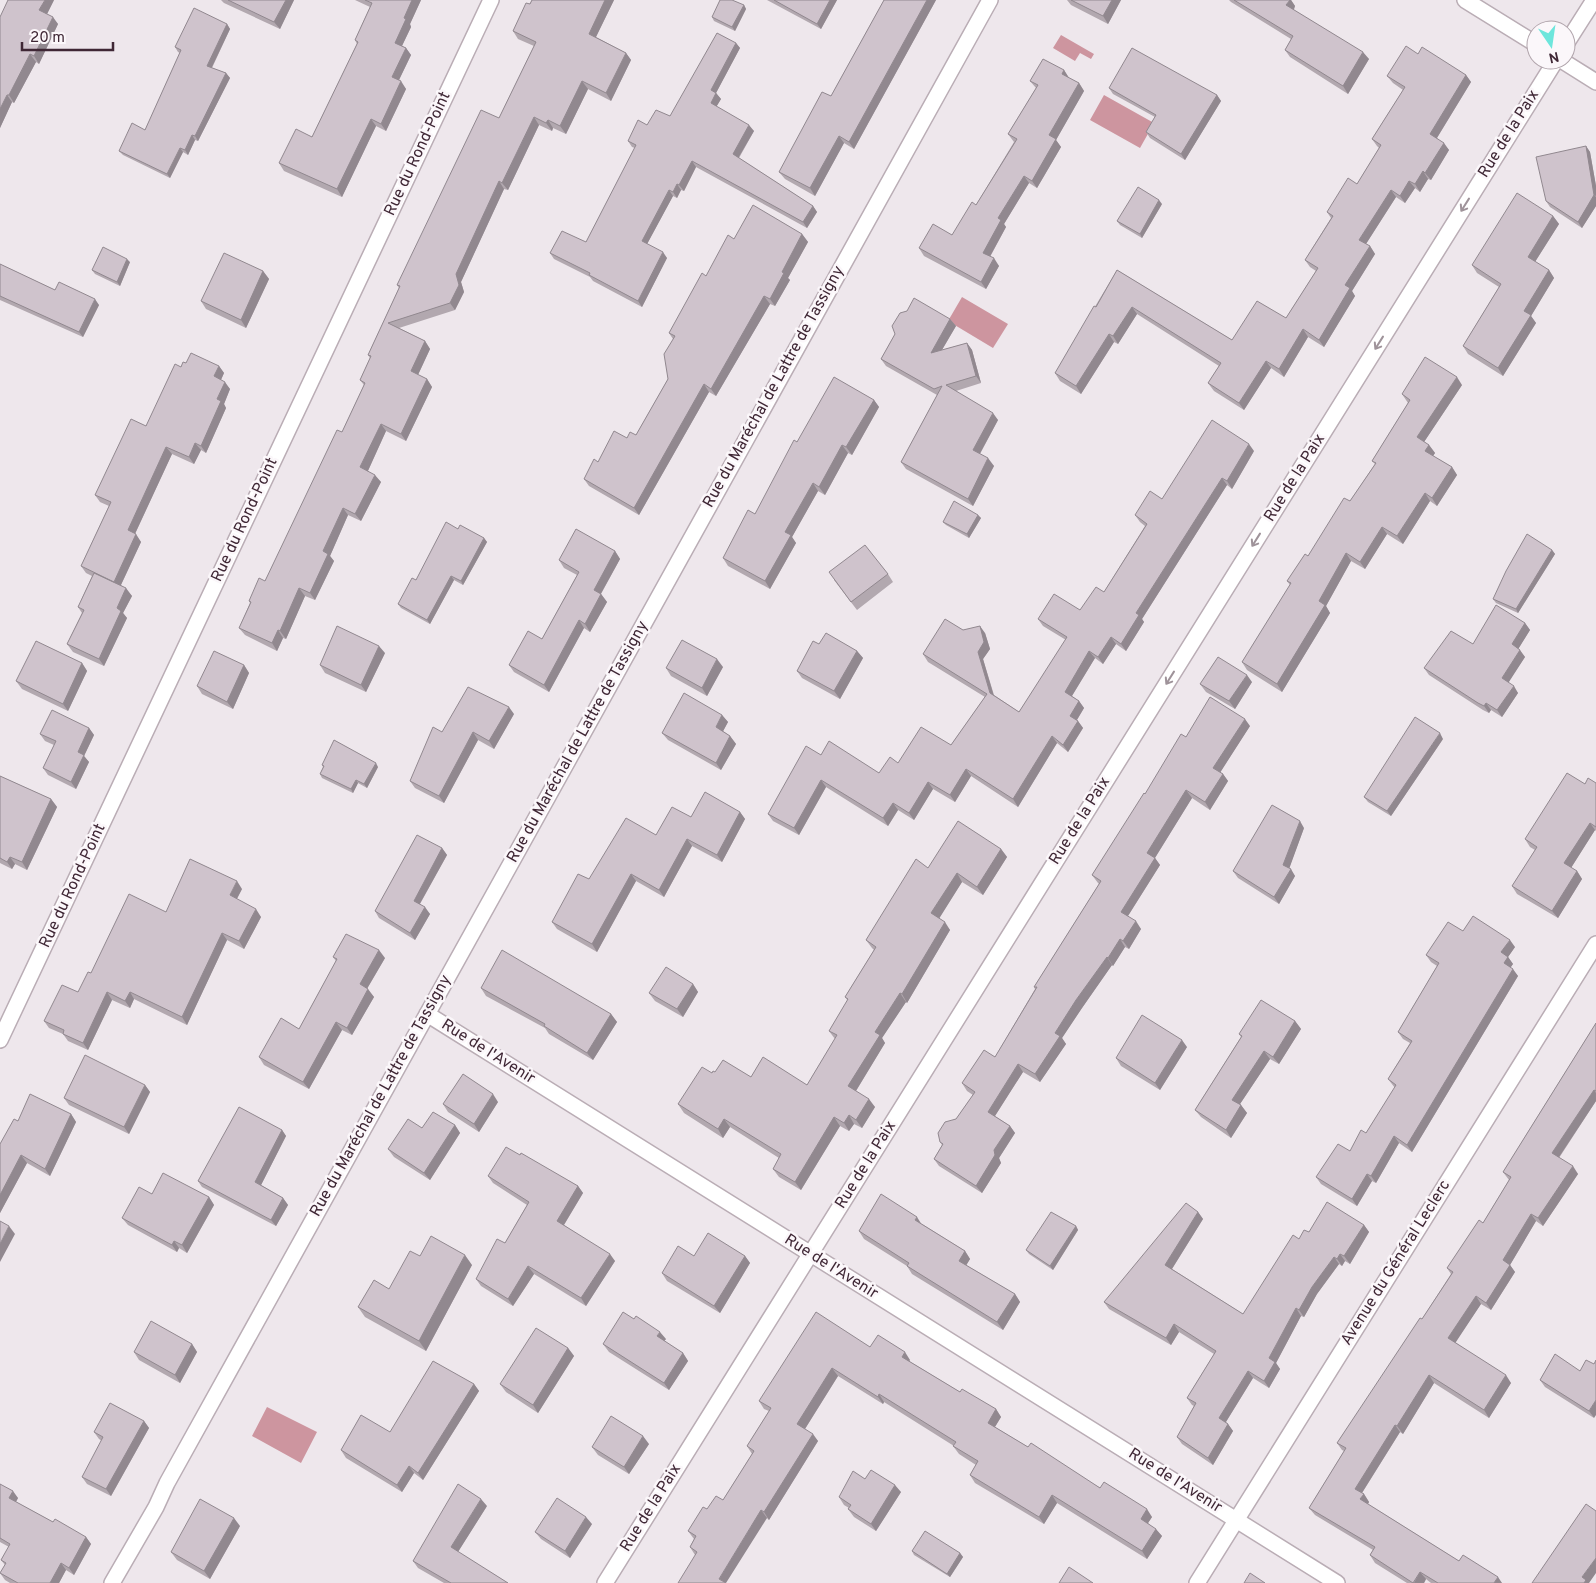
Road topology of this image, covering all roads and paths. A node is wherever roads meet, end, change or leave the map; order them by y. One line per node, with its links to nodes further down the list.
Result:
1 (491, 0): 12 (street, Rue du Rond-Point)
2 (990, 0): 11 (street, Rue du Maréchal de Lattre de Tassigny)
3 (1465, 0): 6 (street)
4 (1594, 0): 5 (street)
5 (1576, 28)
6 (1526, 38)
7 (1576, 69): 9 (street)
8 (1550, 70): 13 (street, Rue de la Paix, one-way to 13)
9 (1596, 82)
10 (1596, 944): 14 (street, Avenue du Général Leclerc)
11 (427, 1014): 13 (street, Rue de l'Avenir); 15 (street, Rue du Maréchal de Lattre de Tassigny)
12 (0, 1040)
13 (810, 1254): 14 (street, Rue de l'Avenir); 16 (street, Rue de la Paix)
14 (1236, 1519): 17 (street, Avenue du Général Leclerc); 18 (street, Rue de l'Avenir)
15 (112, 1583)
16 (604, 1583)
17 (1197, 1583)
18 (1337, 1583)

